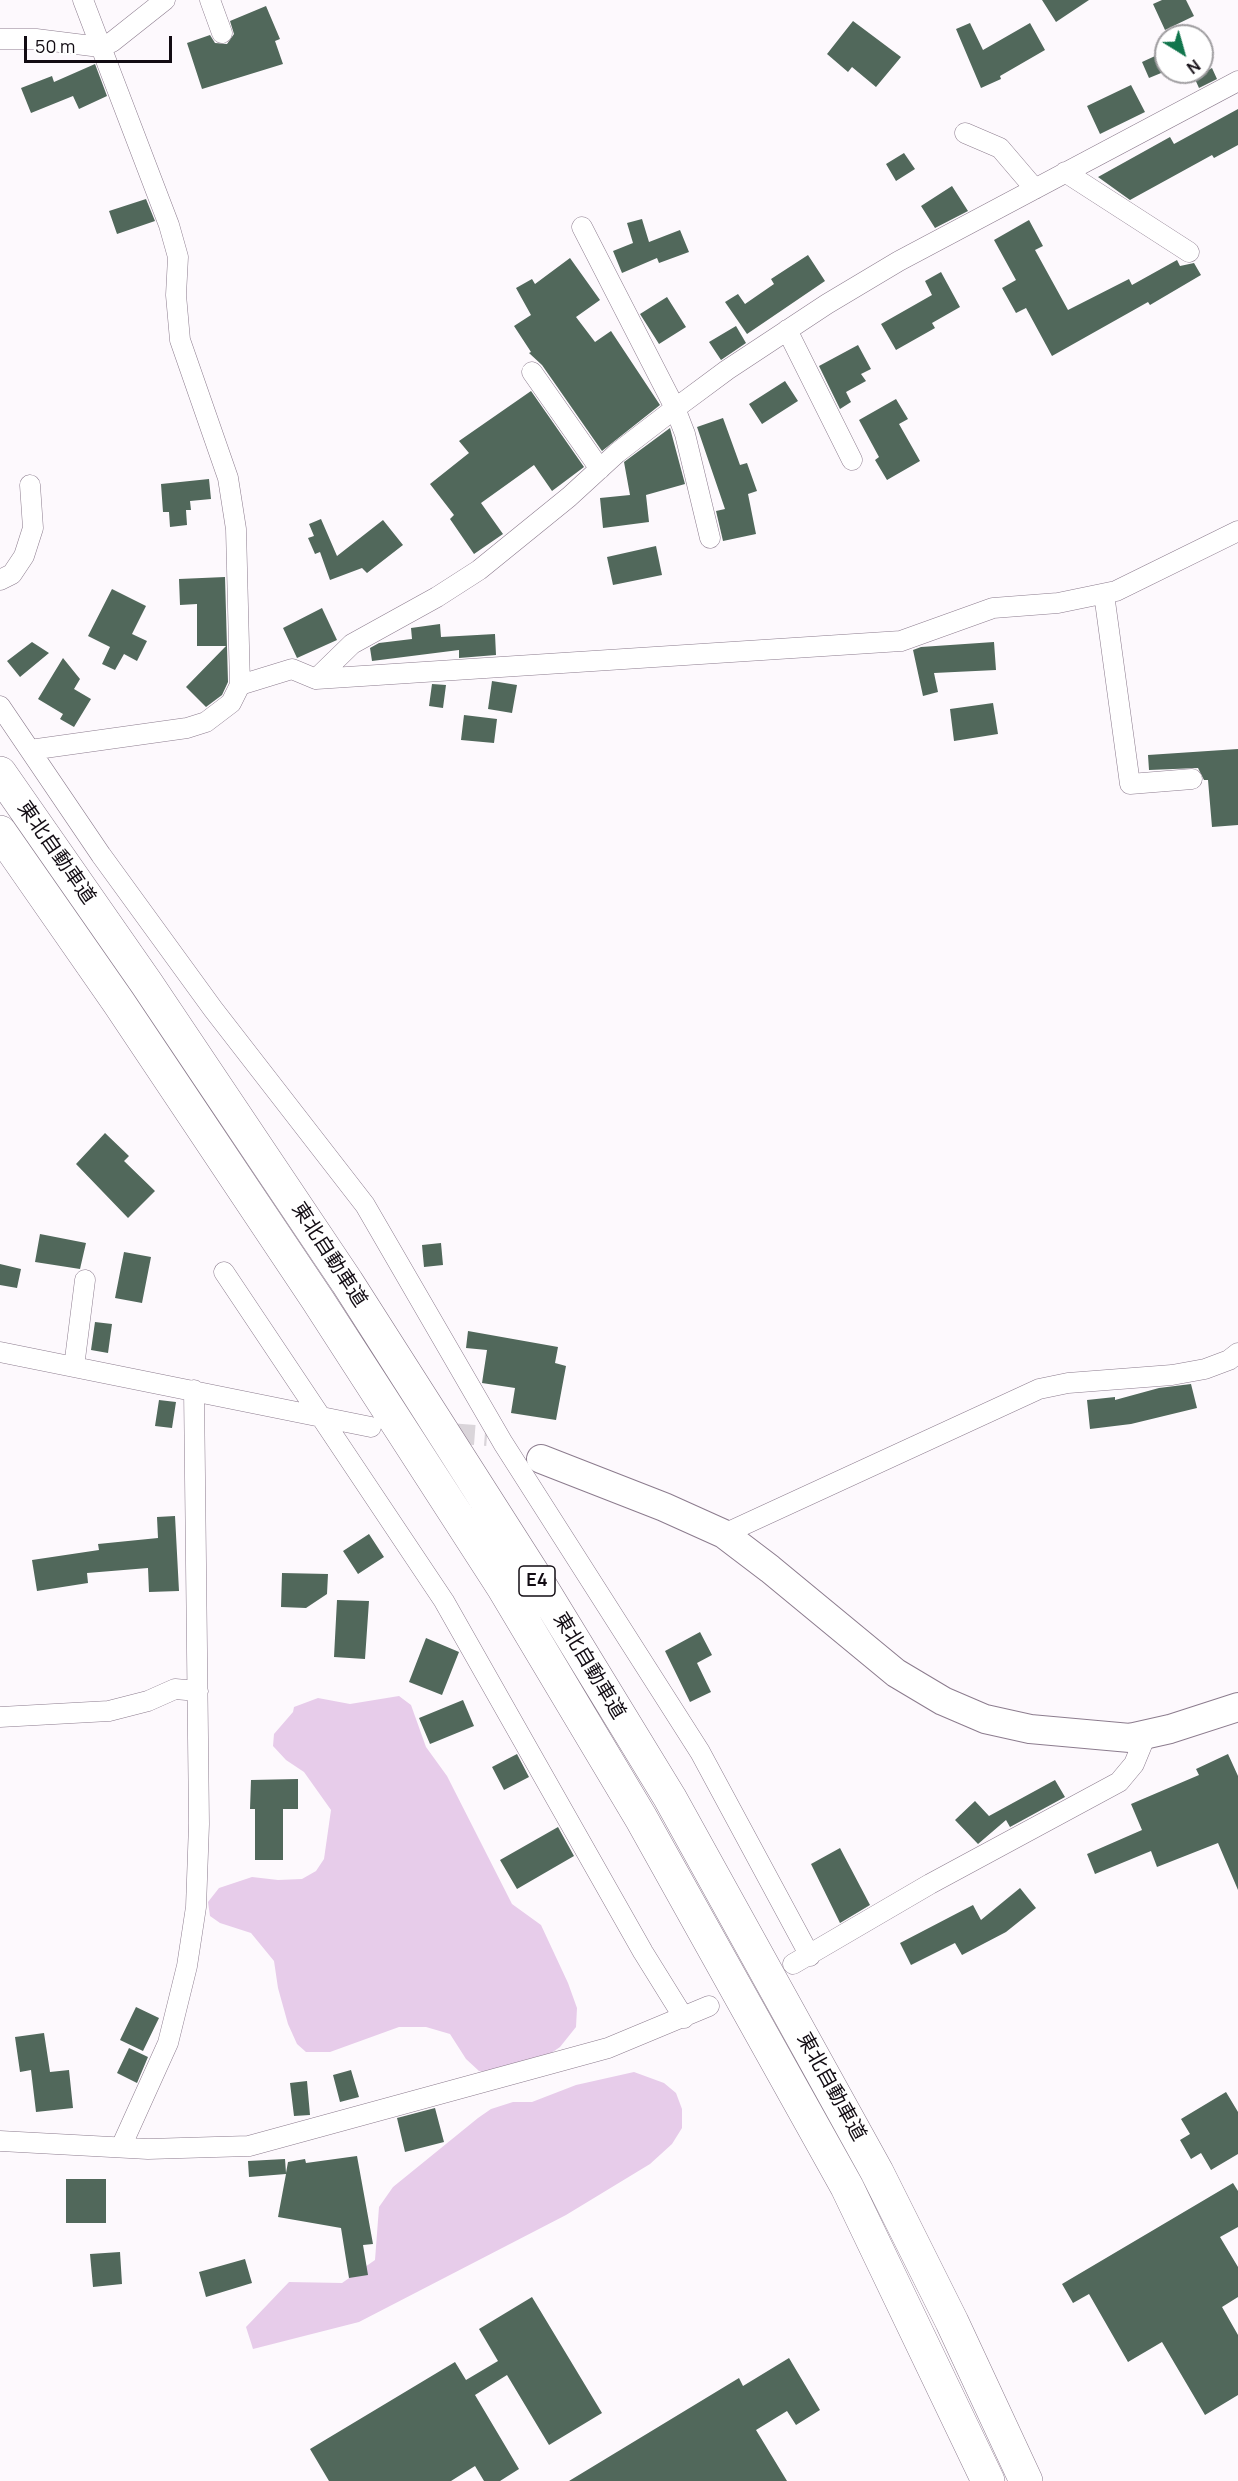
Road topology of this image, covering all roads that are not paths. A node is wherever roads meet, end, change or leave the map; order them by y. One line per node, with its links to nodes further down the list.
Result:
1 (83, 0): 6 (street)
2 (165, 0): 6 (street)
3 (210, 0): 4 (street)
4 (222, 33)
5 (0, 39): 6 (street)
6 (100, 47): 24 (street)
7 (1238, 81): 9 (street)
8 (965, 133): 10 (street)
9 (1065, 172): 10 (street); 12 (street)
10 (1035, 189): 13 (street)
11 (582, 227): 15 (street)
12 (1189, 252)
13 (787, 330): 15 (street); 16 (street)
14 (532, 372): 17 (street)
15 (675, 408): 17 (street); 20 (street)
16 (852, 460)
17 (600, 469): 23 (street)
18 (30, 485): 21 (street)
19 (1238, 531): 22 (street)
20 (710, 538)
21 (0, 580)
22 (1104, 594): 23 (street); 28 (street)
23 (316, 679): 24 (street)
24 (240, 685): 26 (street)
25 (4, 719): 26 (street)
26 (30, 750): 38 (street)
27 (0, 773): 50 (highway, 東北自動車道 / E4)
28 (1192, 779)
29 (0, 832): 49 (highway, 東北自動車道 / E4)
30 (224, 1272): 36 (street)
31 (85, 1280): 34 (street)
32 (0, 1352): 34 (street)
33 (1238, 1353): 40 (street)
34 (74, 1367): 35 (street)
35 (194, 1390): 36 (street); 41 (street)
36 (319, 1418): 37 (street); 46 (street)
37 (371, 1427)
38 (495, 1440): 39 (street); 44 (street)
39 (541, 1459): 40 (street)
40 (724, 1534): 44 (street)
41 (198, 1690): 43 (street); 48 (street)
42 (1238, 1707): 44 (street)
43 (0, 1717)
44 (1146, 1735)
45 (709, 2006): 46 (street)
46 (684, 2018): 48 (street)
47 (0, 2141): 48 (street)
48 (121, 2147)
49 (988, 2481)
50 (1026, 2481)

